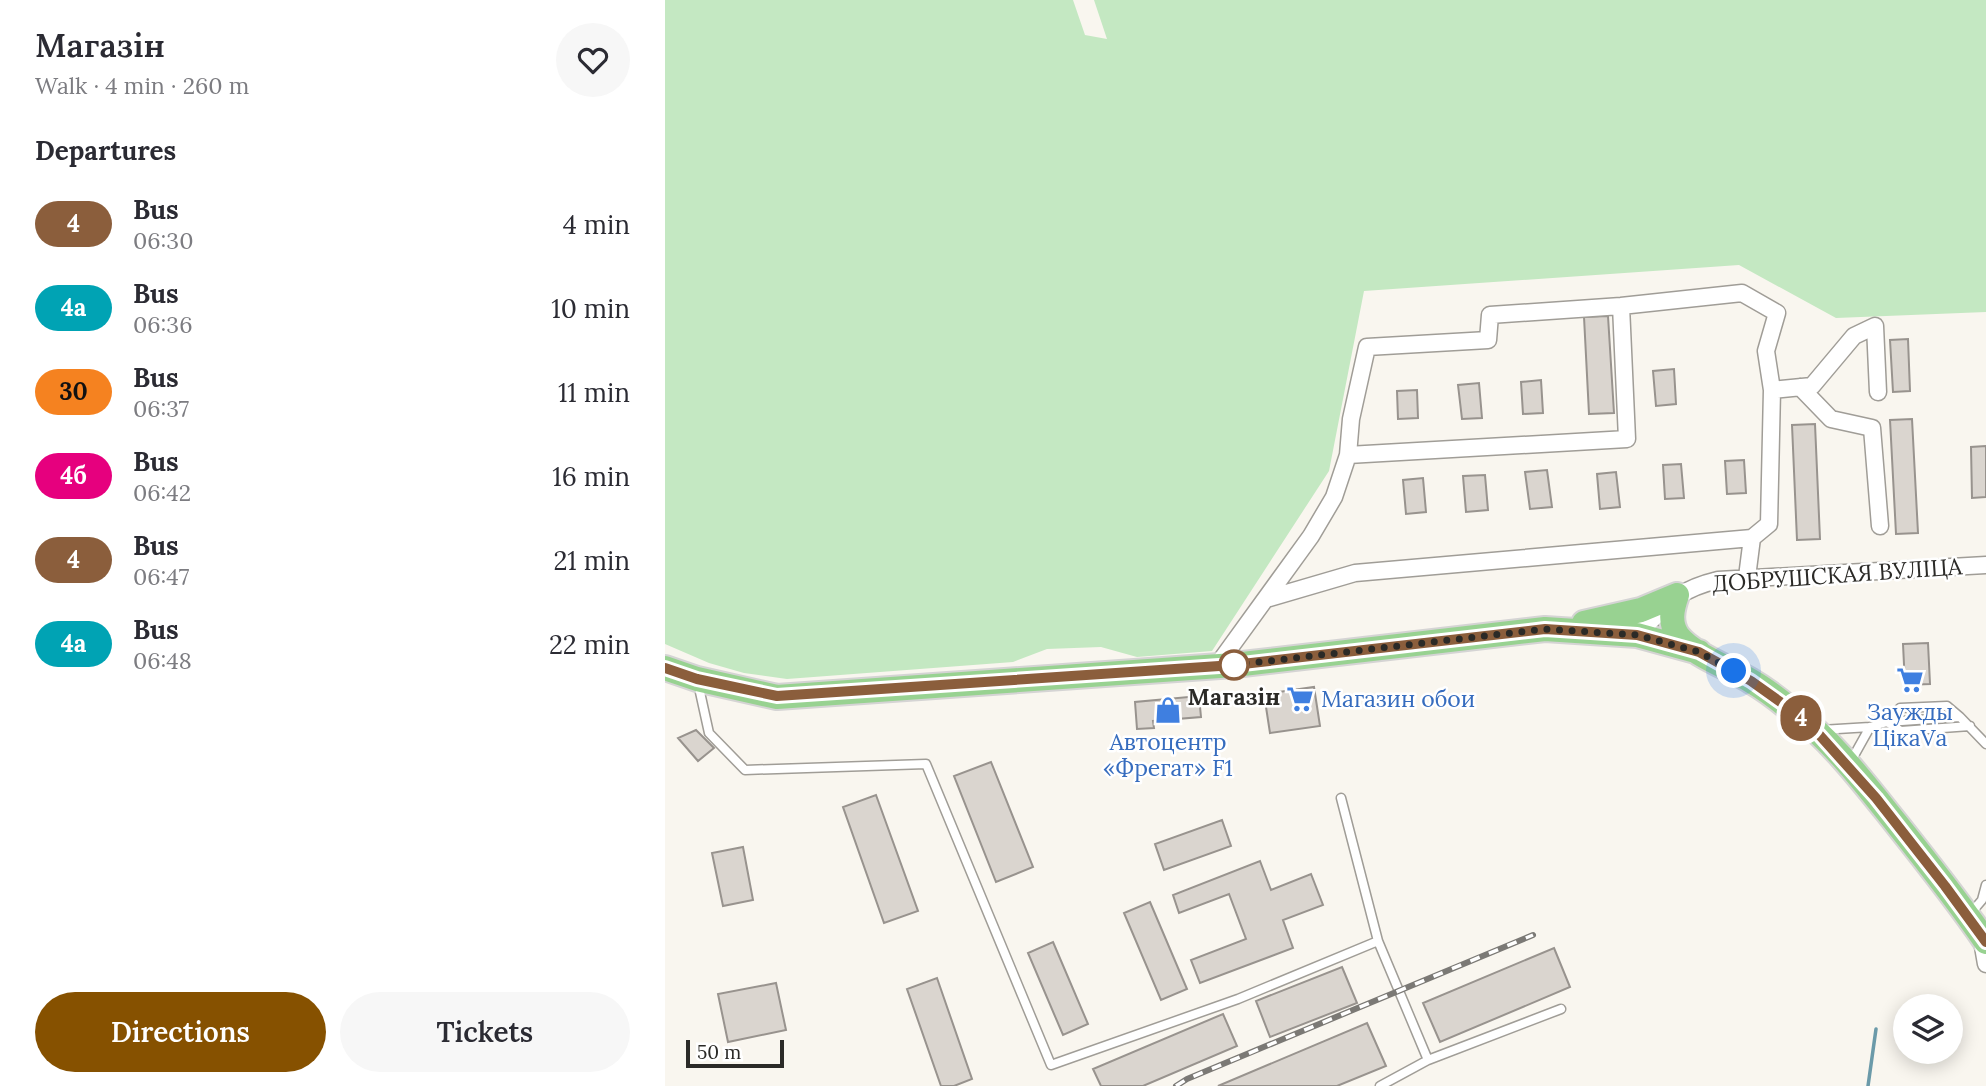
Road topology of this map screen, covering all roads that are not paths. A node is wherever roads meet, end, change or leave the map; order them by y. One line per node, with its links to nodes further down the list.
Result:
1 (1621, 306): 3 (street); 5 (street); 5 (street)
2 (1800, 387): 3 (street); 4 (street); 6 (street)
3 (1772, 390): 7 (street)
4 (1878, 392)
5 (1348, 456): 11 (street)
6 (1879, 526)
7 (1752, 538): 9 (street); 11 (street)
8 (1986, 565): 9 (street, ДОБРУШСКАЯ ВУЛІЦА)
9 (1747, 577): 10 (street, ДОБРУШСКАЯ ВУЛІЦА)
10 (1677, 595): 12 (main road); 13 (street, ДОБРУШСКАЯ ВУЛІЦА); 14 (main road)
11 (1266, 599): 15 (street)
12 (1545, 629): 13 (main road); 15 (main road)
13 (1637, 635): 14 (main road)
14 (1699, 652): 21 (main road)
15 (1216, 667): 17 (main road)
16 (665, 668): 17 (main road)
17 (697, 679): 27 (lane)
18 (1887, 722): 19 (lane); 19 (lane); 20 (lane)
19 (1970, 726): 22 (lane)
20 (1870, 727): 21 (lane); 23 (lane)
21 (1815, 730): 23 (main road)
22 (1986, 744)
23 (1848, 766): 26 (main road)
24 (1341, 798): 27 (lane)
25 (1986, 886): 26 (lane)
26 (1978, 931): 28 (street)
27 (1378, 941): 30 (lane)
28 (1986, 964)
29 (1562, 1009): 30 (lane)
30 (1428, 1060): 31 (lane)
31 (1380, 1086)

